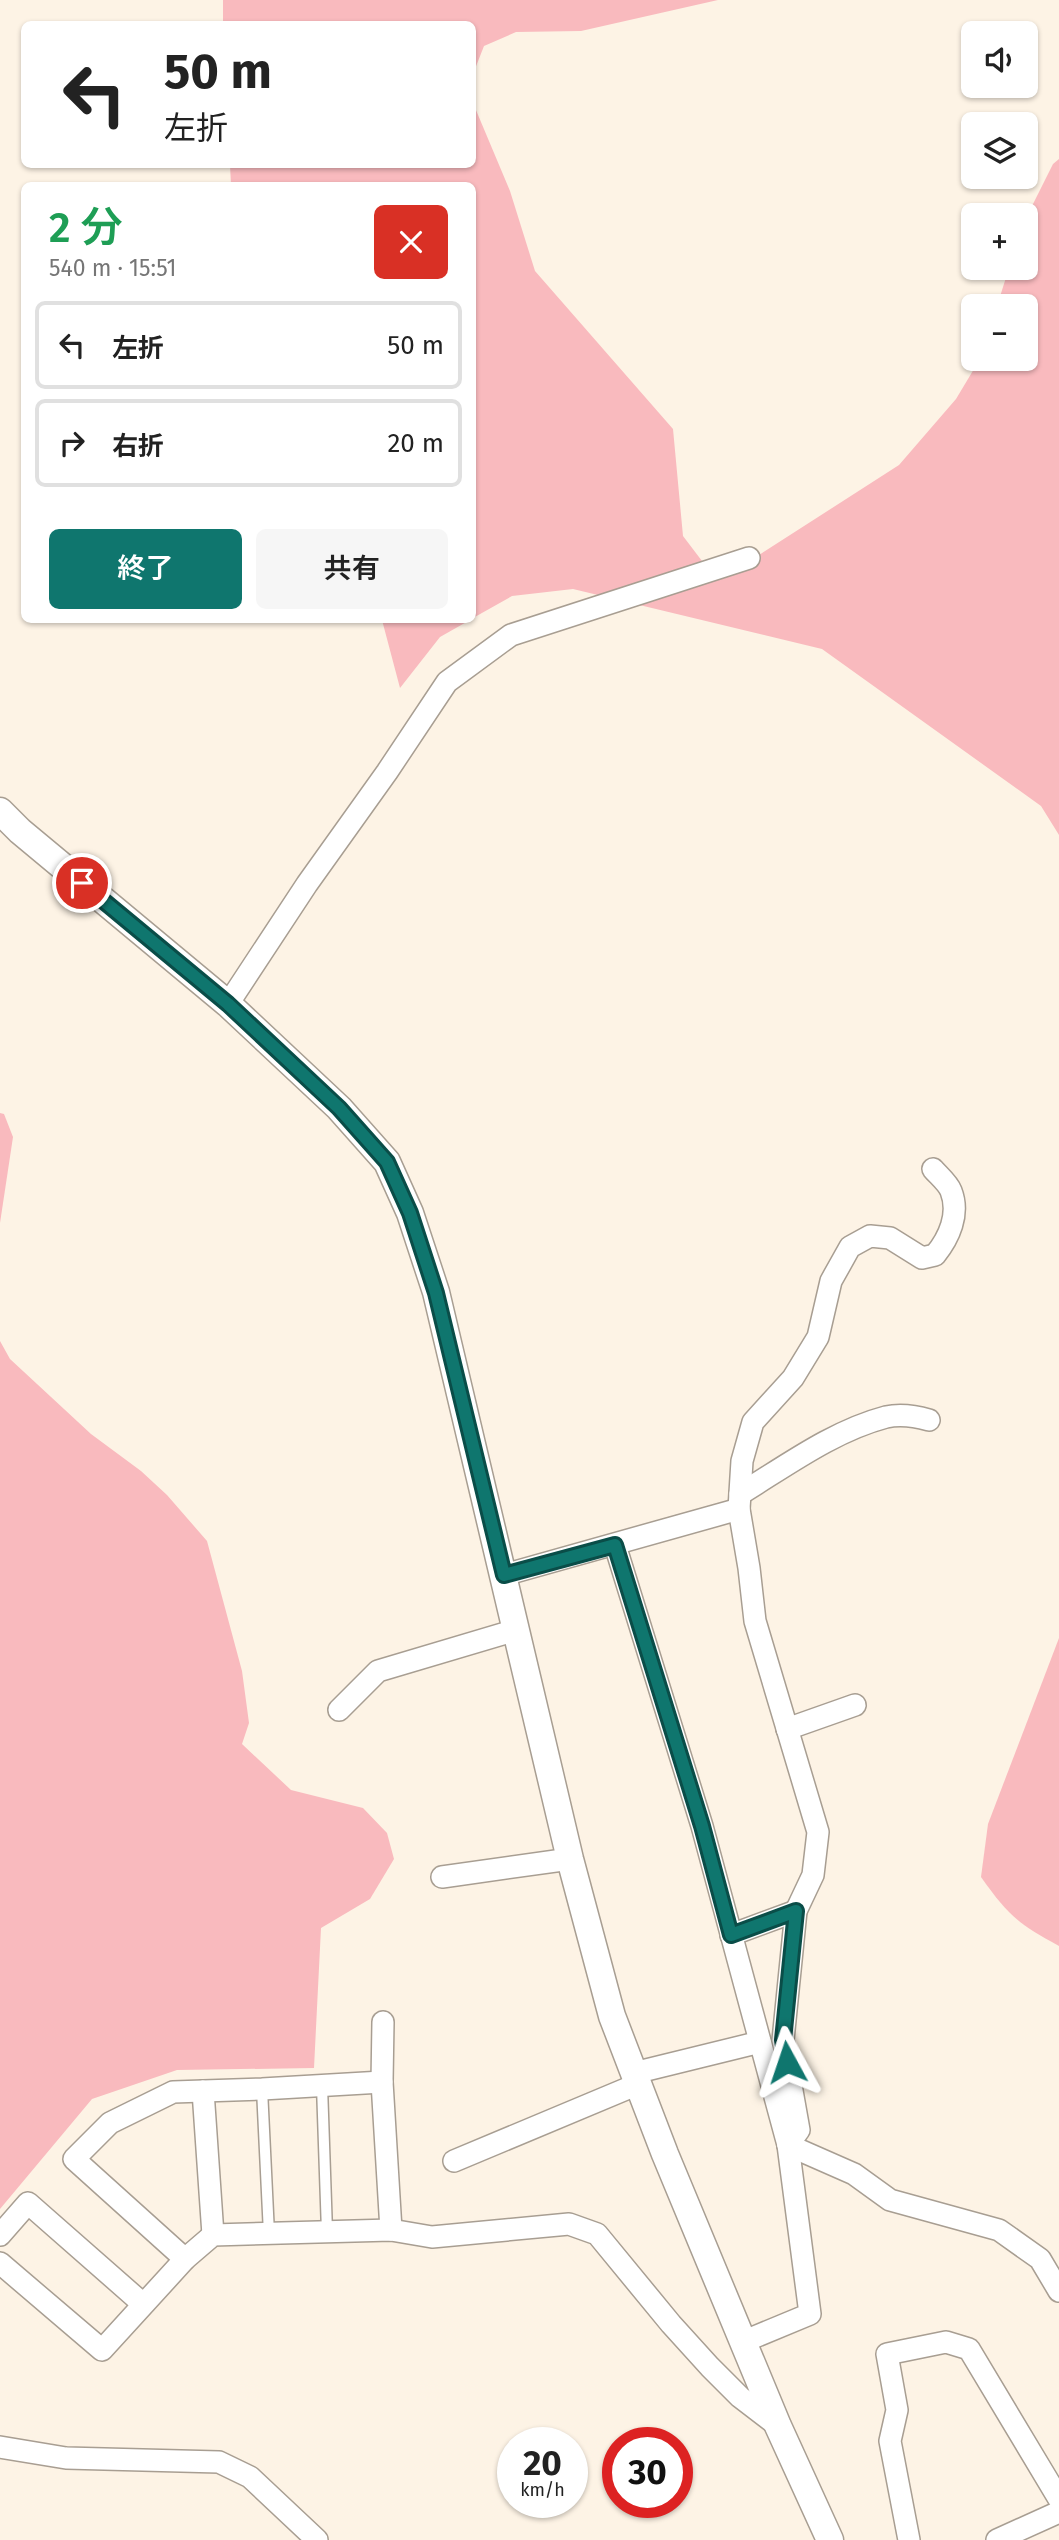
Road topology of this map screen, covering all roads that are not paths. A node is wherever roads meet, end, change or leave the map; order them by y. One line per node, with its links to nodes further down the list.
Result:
1 (749, 558): 3 (street)
2 (0, 811): 3 (street)
3 (228, 1004): 8 (street)
4 (933, 1169): 6 (street)
5 (929, 1420): 6 (street)
6 (739, 1502): 7 (street); 12 (street)
7 (615, 1545): 8 (street); 16 (street)
8 (504, 1575): 9 (street)
9 (516, 1630): 11 (street); 13 (street)
10 (855, 1705): 12 (street)
11 (339, 1710)
12 (787, 1729): 15 (street)
13 (570, 1858): 14 (street); 19 (street)
14 (442, 1877)
15 (796, 1911): 16 (street); 24 (street)
16 (731, 1935): 18 (street)
17 (383, 2022): 20 (street)
18 (760, 2042): 19 (street); 24 (street)
19 (636, 2079): 25 (street); 35 (street)
20 (382, 2082): 21 (street); 26 (street)
21 (321, 2086): 22 (street); 27 (lane)
22 (262, 2090): 23 (street); 28 (lane)
23 (203, 2091): 30 (street); 31 (street)
24 (788, 2145): 33 (street); 35 (street)
25 (454, 2161)
26 (391, 2230): 27 (street); 36 (street)
27 (327, 2232): 28 (street)
28 (269, 2234): 30 (street)
29 (0, 2235): 34 (street)
30 (213, 2235): 31 (street)
31 (185, 2259): 34 (street)
32 (0, 2263): 34 (street)
33 (1059, 2291)
34 (143, 2304)
35 (744, 2341): 36 (street)
36 (778, 2426): 41 (street)
37 (0, 2447): 40 (street)
38 (1059, 2499): 42 (street)
39 (1059, 2512): 43 (street)
40 (317, 2540)
41 (830, 2540)
42 (909, 2540)
43 (997, 2540)

